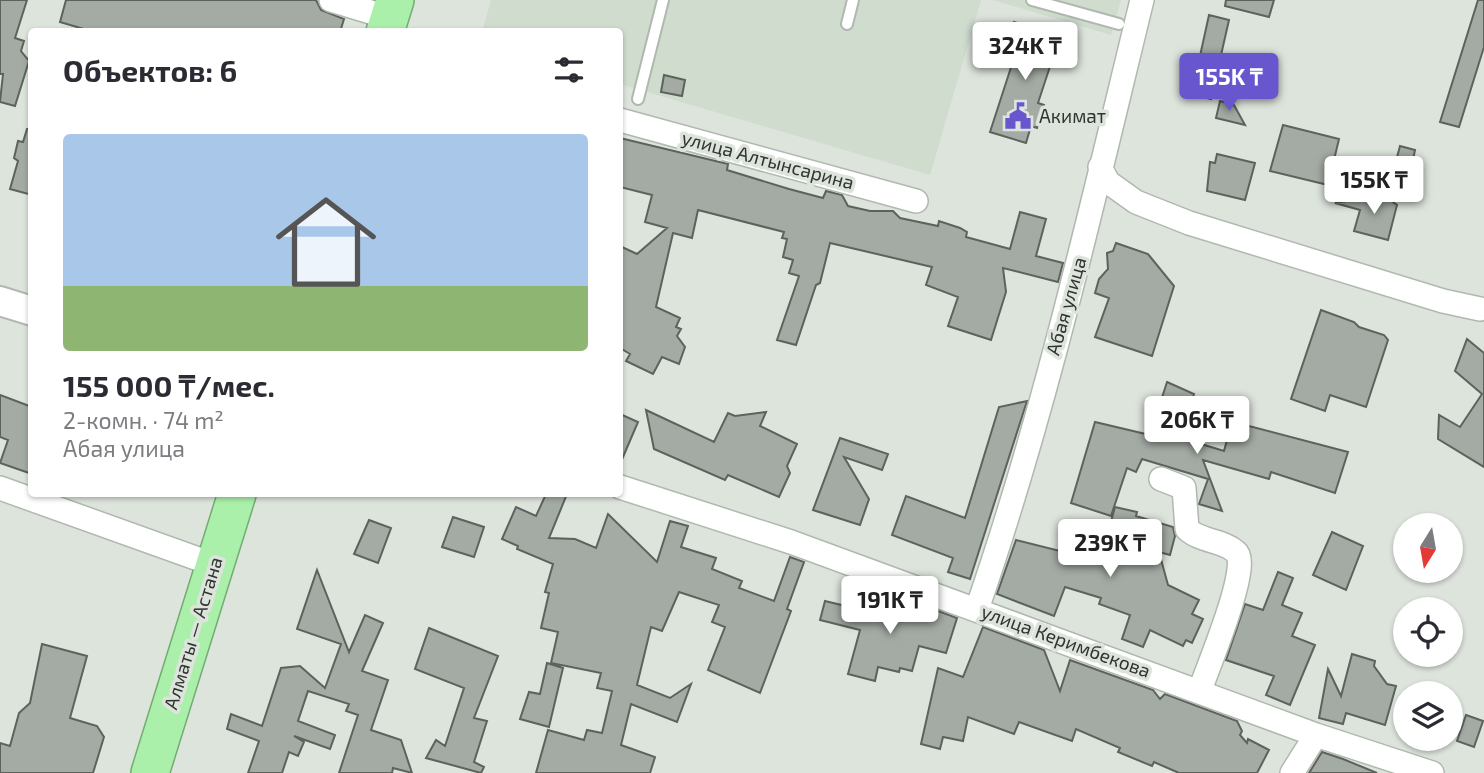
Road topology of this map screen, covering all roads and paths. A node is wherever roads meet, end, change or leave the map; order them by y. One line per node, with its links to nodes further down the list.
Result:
1 (331, 0): 8 (street)
2 (663, 0): 11 (lane)
3 (853, 0): 9 (lane)
4 (1032, 0): 7 (lane)
5 (1081, 0): 7 (lane)
6 (1142, 0): 10 (street, Абая улица)
7 (1078, 13): 10 (lane)
8 (390, 17)
9 (847, 24)
10 (1127, 26): 13 (street, Абая улица)
11 (638, 99)
12 (623, 121): 14 (street, улица Алтынсарина)
13 (1100, 167): 16 (street); 23 (street, Абая улица)
14 (916, 201)
15 (0, 301): 17 (street)
16 (1480, 309)
17 (28, 310)
18 (1161, 479): 24 (street)
19 (0, 488): 22 (street)
20 (623, 488): 23 (street, улица Керимбекова)
21 (236, 497): 22 (highway, Алматы — Астана)
22 (215, 565): 26 (highway, Алматы — Астана)
23 (977, 609): 24 (street, улица Керимбекова)
24 (1200, 690): 25 (street, улица Керимбекова)
25 (1316, 735): 27 (street); 28 (street, улица Керимбекова)
26 (150, 773)
27 (1292, 773)
28 (1432, 773)

